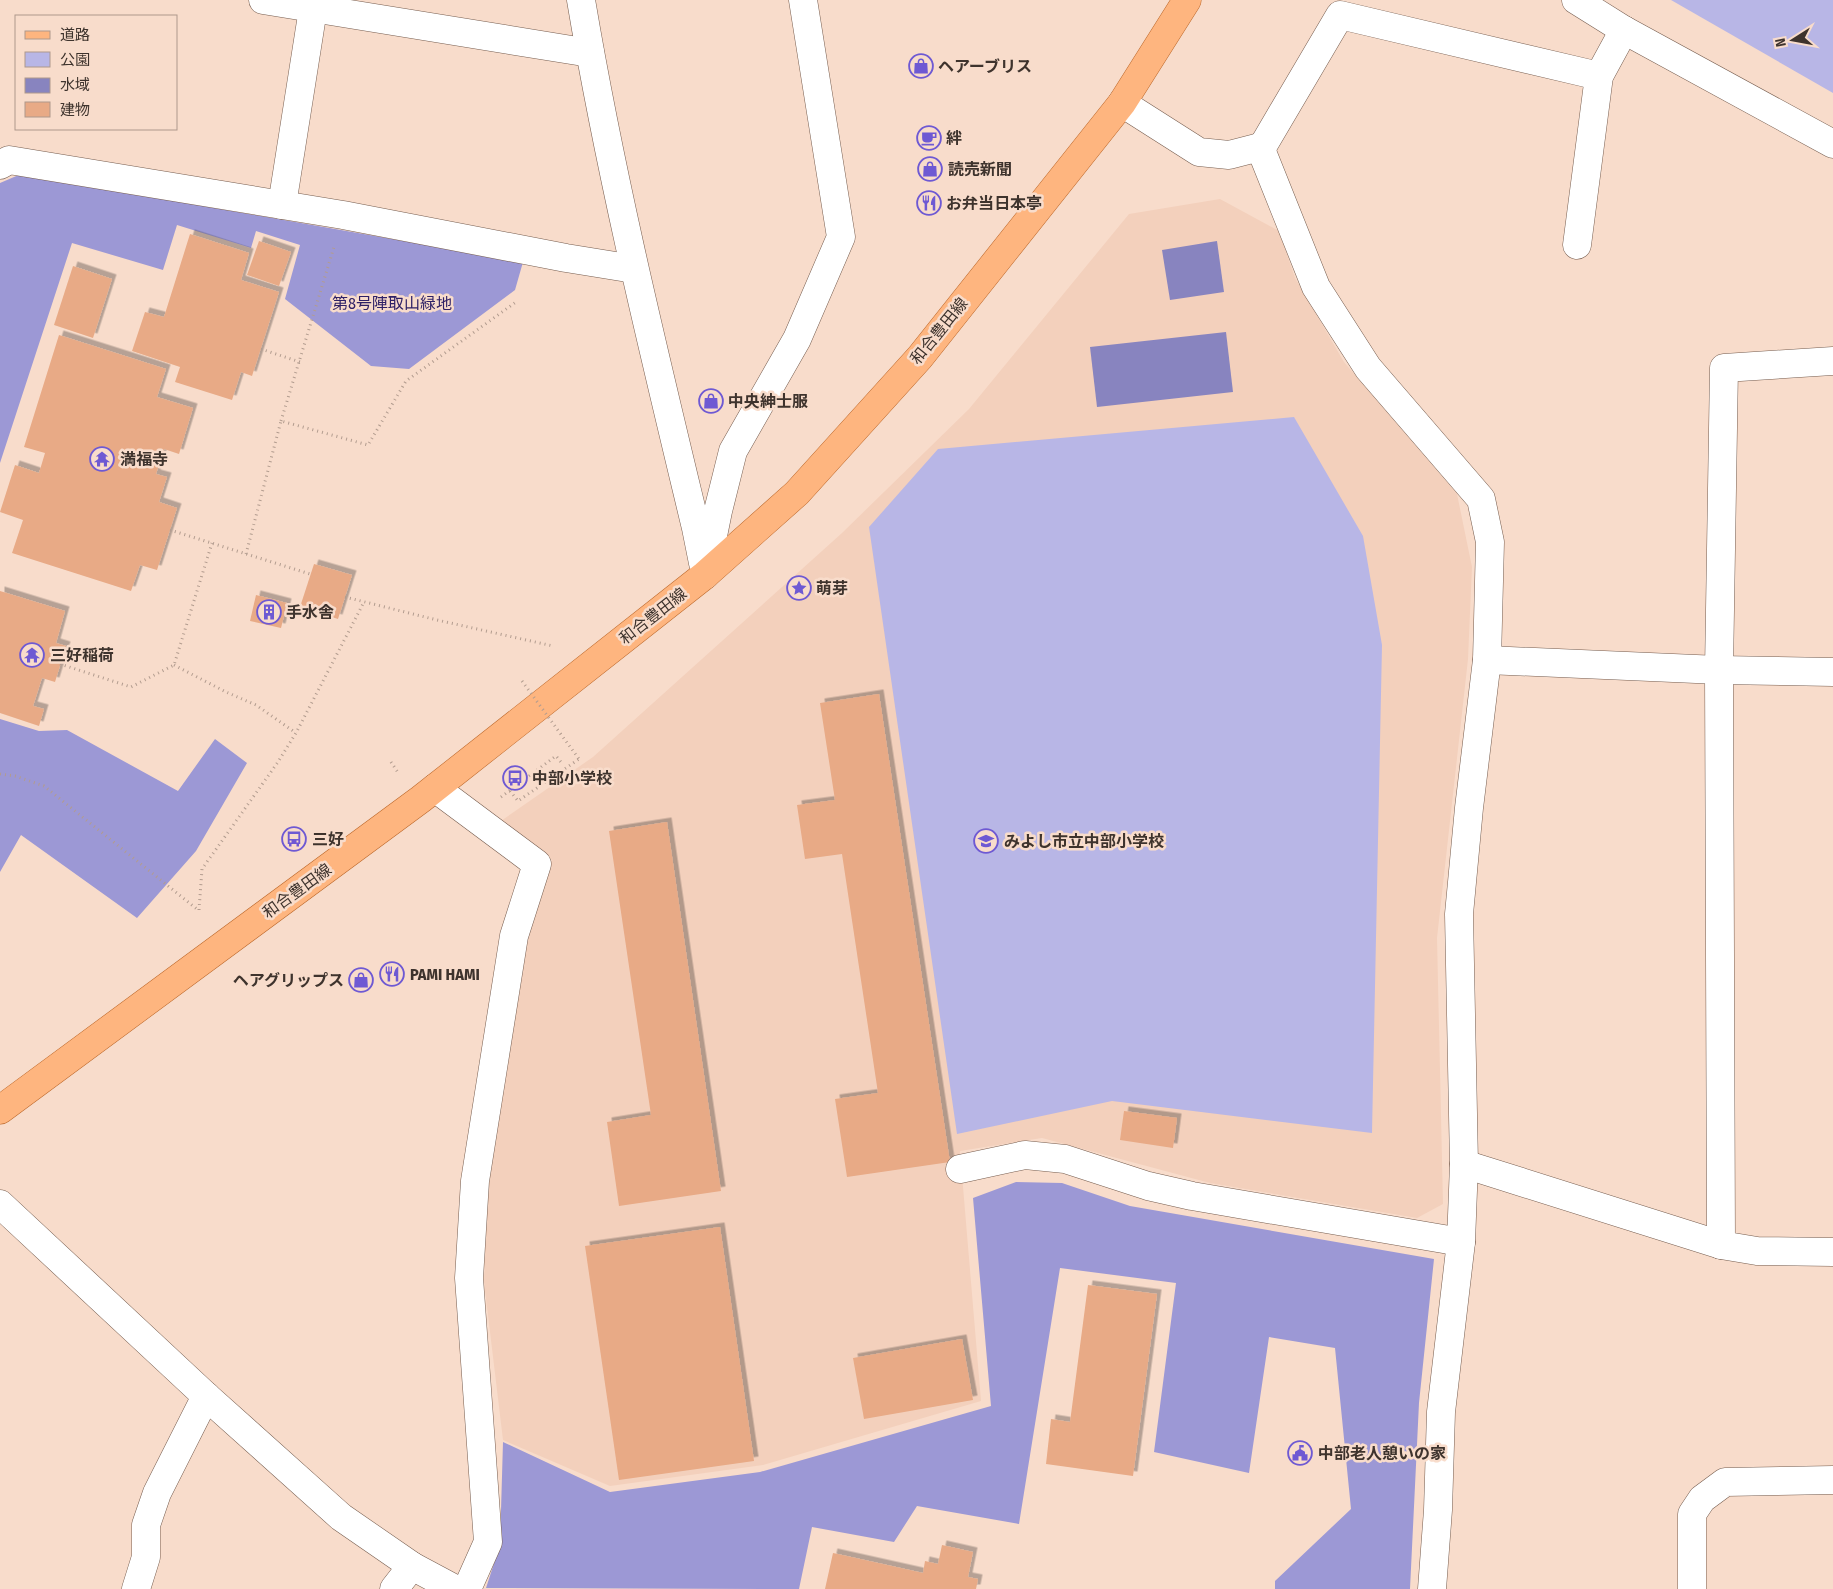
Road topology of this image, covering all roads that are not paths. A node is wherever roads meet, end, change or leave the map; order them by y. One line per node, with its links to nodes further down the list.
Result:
1 (263, 0): 6 (street)
2 (581, 0): 8 (street)
3 (803, 0): 18 (street)
4 (1187, 0): 10 (main road, 和合豊田線)
5 (1576, 0): 7 (street)
6 (313, 9): 8 (street); 14 (street)
7 (1624, 30): 9 (street); 11 (street)
8 (590, 53): 16 (street)
9 (1599, 76): 12 (street); 15 (street)
10 (1122, 103): 12 (street); 18 (main road, 和合豊田線)
11 (1833, 144)
12 (1260, 147): 19 (street)
13 (0, 164): 14 (street)
14 (282, 205): 16 (street)
15 (1577, 245)
16 (634, 269): 18 (street)
17 (1833, 361): 20 (street)
18 (705, 575): 22 (main road, 和合豊田線)
19 (1487, 660): 20 (street); 24 (street)
20 (1719, 670): 21 (street); 28 (street)
21 (1833, 672)
22 (435, 788): 23 (main road, 和合豊田線); 36 (street)
23 (0, 1110)
24 (1464, 1164): 27 (street); 28 (street)
25 (960, 1169): 27 (street)
26 (0, 1204): 30 (street)
27 (1461, 1242): 37 (street)
28 (1721, 1245): 29 (street)
29 (1833, 1252)
30 (206, 1396): 32 (street); 33 (street)
31 (1833, 1480): 38 (street)
32 (412, 1566): 34 (street); 35 (street)
33 (136, 1589)
34 (394, 1589)
35 (455, 1589)
36 (467, 1589)
37 (1432, 1589)
38 (1692, 1589)

